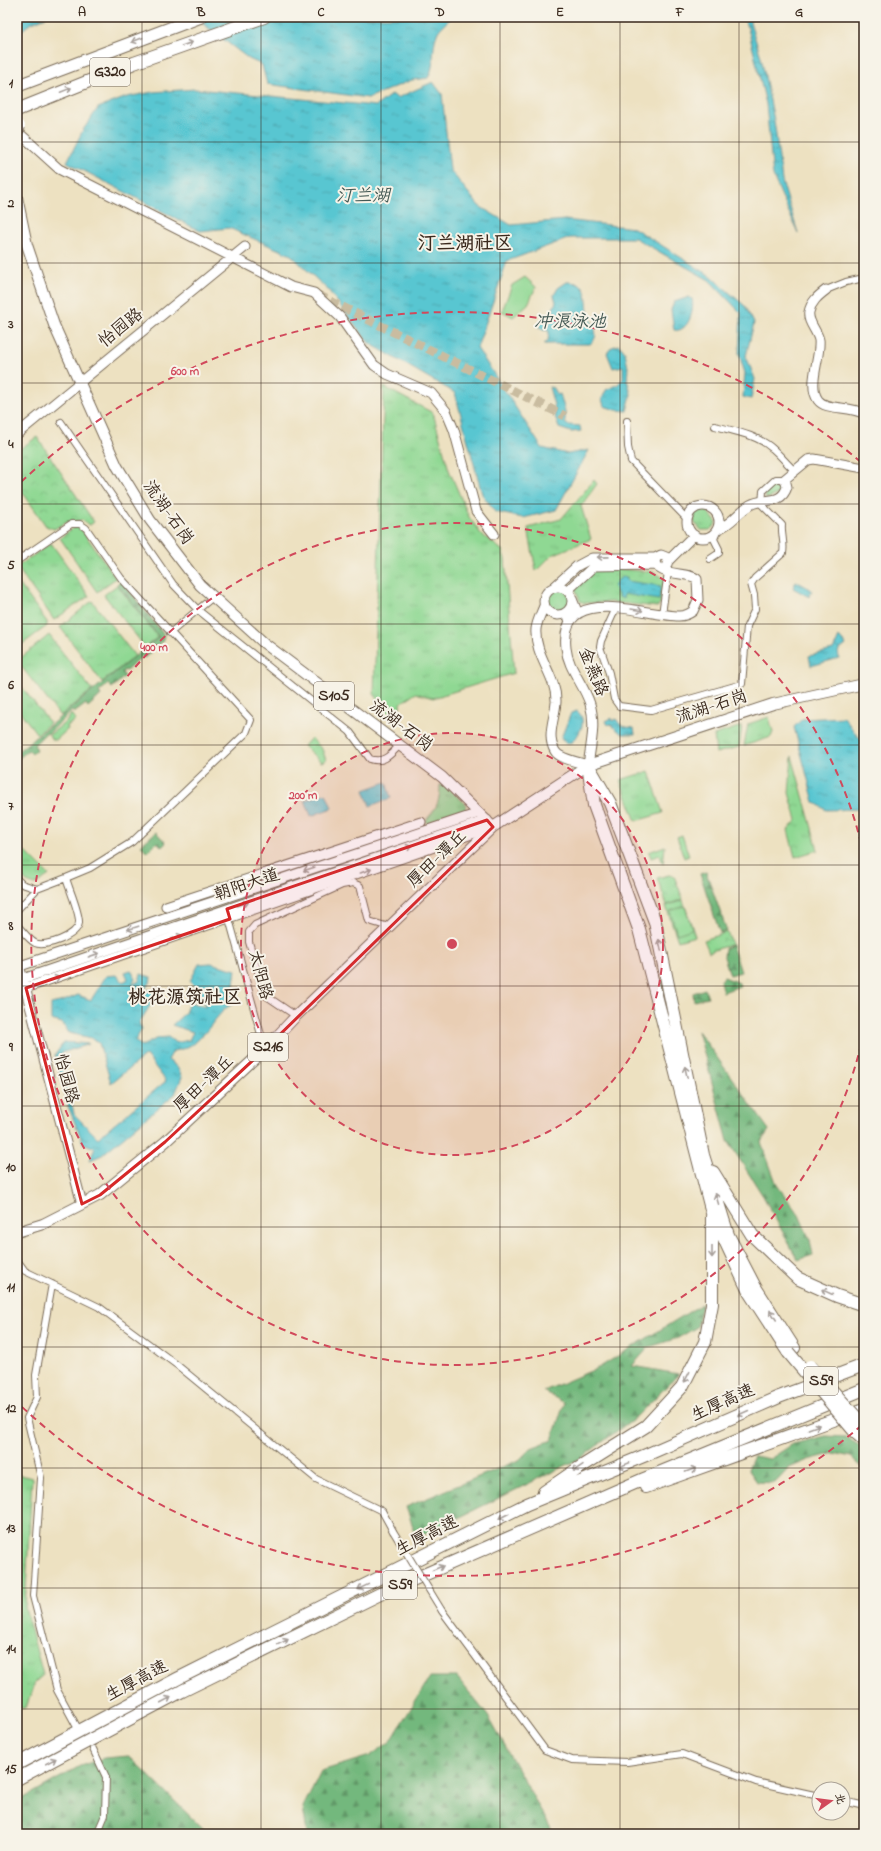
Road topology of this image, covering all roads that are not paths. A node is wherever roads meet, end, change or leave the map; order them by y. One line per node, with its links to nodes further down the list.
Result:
1 (200, 17): 3 (highway, G320, one-way to 3)
2 (264, 17): 4 (highway, G320, one-way to 2)
3 (17, 86)
4 (49, 96): 5 (highway, G320); 6 (highway)
5 (17, 110)
6 (18, 129): 9 (street)
7 (17, 197): 12 (main road, 流湖-石岗 / S105)
8 (245, 247): 9 (street, 怡园路)
9 (233, 257): 12 (street, 怡园路); 24 (street)
10 (864, 278): 11 (street)
11 (826, 290): 13 (street)
12 (80, 382): 17 (street, 怡园路); 30 (main road, 流湖-石岗 / S105)
13 (864, 414)
14 (627, 421): 22 (street)
15 (62, 422): 35 (street)
16 (715, 426): 19 (street)
17 (17, 434)
18 (864, 468): 19 (street)
19 (795, 471): 20 (street)
20 (785, 479): 21 (street); 21 (street)
21 (762, 501): 23 (street); 34 (street)
22 (687, 519): 23 (street); 25 (street)
23 (718, 529): 25 (street); 26 (street)
24 (494, 534)
25 (693, 534): 28 (street)
26 (710, 559)
27 (17, 561): 37 (street)
28 (666, 566): 29 (street, 金燕路, one-way to 29); 31 (street, 金燕路); 36 (street); 36 (street, 金燕路)
29 (554, 587): 31 (street, 金燕路); 33 (street, 金燕路)
30 (213, 597): 35 (street); 39 (main road, 流湖-石岗 / S105)
31 (571, 598): 32 (street, 金燕路); 33 (street, 金燕路); 40 (street, 金燕路)
32 (596, 607): 34 (street, 金燕路); 40 (street, 金燕路)
33 (546, 608): 40 (street, 金燕路)
34 (616, 608): 36 (street, 金燕路, one-way to 36)
35 (198, 610): 37 (street); 39 (street)
36 (663, 614)
37 (170, 633): 44 (street)
38 (864, 684): 40 (main road, 流湖-石岗)
39 (400, 745): 41 (main road, 流湖-石岗 / S105)
40 (588, 765): 43 (main road, 流湖-石岗); 61 (highway, one-way to 40); 63 (highway)
41 (479, 813): 43 (main road, 流湖-石岗 / S105); 56 (street, 朝阳大道, one-way to 56)
42 (421, 822): 50 (street)
43 (490, 823): 46 (street, 朝阳大道, one-way to 43); 48 (street, one-way to 43); 55 (main road, 厚田-潭丘 / S216)
44 (66, 878): 47 (street); 54 (street)
45 (17, 879): 47 (street)
46 (291, 887): 48 (street); 51 (street, 朝阳大道, one-way to 46)
47 (37, 889): 52 (street)
48 (299, 894): 49 (street); 53 (street)
49 (306, 901): 55 (street); 59 (street)
50 (166, 906)
51 (227, 909): 53 (street, 太阳路); 57 (street, 朝阳大道, one-way to 51)
52 (17, 910)
53 (230, 919): 58 (street, one-way to 53); 60 (street, 太阳路)
54 (17, 925)
55 (389, 927): 59 (main road, 厚田-潭丘 / S216)
56 (18, 965): 57 (street, 怡园路)
57 (20, 980): 58 (street, 怡园路)
58 (21, 990): 62 (street, 怡园路)
59 (296, 1016): 60 (main road, 厚田-潭丘 / S216)
60 (265, 1049): 62 (main road, 厚田-潭丘 / S216)
61 (703, 1155): 67 (highway, one-way to 61); 68 (highway, one-way to 61)
62 (82, 1204): 64 (main road, 厚田-潭丘 / S216)
63 (712, 1213): 68 (highway); 73 (highway, one-way to 73)
64 (17, 1232)
65 (17, 1260): 66 (street)
66 (52, 1284): 75 (street); 79 (street, bridge)
67 (864, 1305)
68 (791, 1350): 72 (highway, bridge)
69 (864, 1365): 73 (highway, 生厚高速 / S59, one-way to 73)
70 (864, 1389): 74 (highway, 生厚高速 / S59)
71 (864, 1409): 74 (highway, one-way to 71)
72 (862, 1432)
73 (527, 1504): 77 (highway, 生厚高速 / S59, one-way to 77)
74 (536, 1526): 78 (highway, 生厚高速 / S59, one-way to 74)
75 (77, 1727)
76 (93, 1749): 82 (street)
77 (17, 1764)
78 (17, 1779)
79 (811, 1794)
80 (851, 1803): 81 (street)
81 (864, 1808)
82 (97, 1834)

